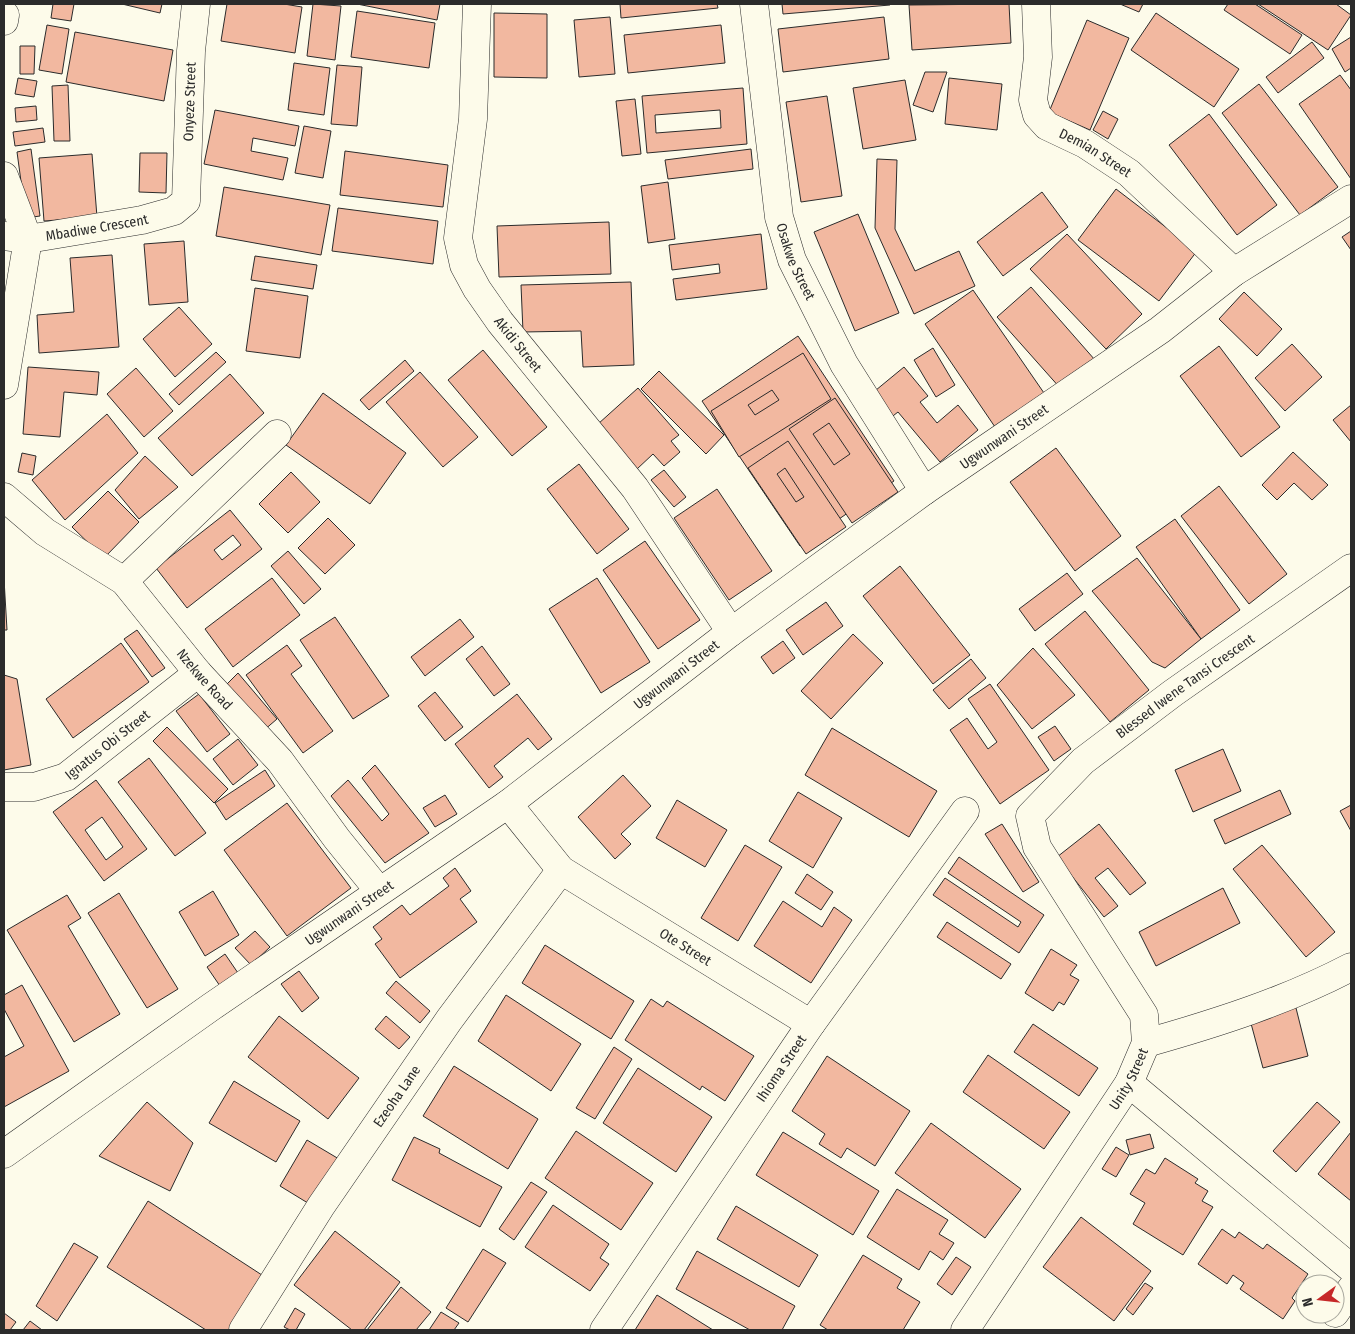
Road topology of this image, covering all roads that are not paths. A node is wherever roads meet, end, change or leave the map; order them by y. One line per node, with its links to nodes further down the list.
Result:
1 (196, 4): 7 (street, Onyeze Street)
2 (477, 4): 16 (street, Akidi Street)
3 (754, 4): 12 (street, Osakwe Street)
4 (1036, 4): 9 (street, Demian Street)
5 (4, 176): 8 (street)
6 (1351, 199): 9 (street, Ugwunwani Street)
7 (186, 201): 8 (street, Mbadiwe Crescent)
8 (16, 238): 10 (street)
9 (1234, 272): 12 (street, Ugwunwani Street)
10 (4, 385)
11 (277, 434): 15 (street)
12 (924, 491): 16 (street, Ugwunwani Street)
13 (4, 496): 15 (street, Nzekwe Road)
14 (1351, 568): 21 (street, Blessed Iwene Tansi Crescent)
15 (124, 581): 17 (street, Nzekwe Road)
16 (732, 632): 19 (street, Ugwunwani Street)
17 (198, 673): 18 (street, Ignatus Obi Street); 23 (street, Nzekwe Road)
18 (4, 787)
19 (508, 804): 22 (street, Ote Street); 23 (street, Ugwunwani Street)
20 (965, 811): 25 (street, Ihioma Street)
21 (1030, 816): 26 (street, Unity Street)
22 (561, 870): 25 (street, Ote Street); 30 (street, Ezeoha Lane)
23 (379, 891): 28 (street, Ugwunwani Street)
24 (1351, 967): 26 (street)
25 (811, 1024): 31 (street, Ihioma Street)
26 (1146, 1043): 27 (street, Unity Street)
27 (1129, 1082): 29 (street); 32 (street, Unity Street)
28 (4, 1154)
29 (1351, 1268)
30 (244, 1330)
31 (604, 1330)
32 (965, 1330)

